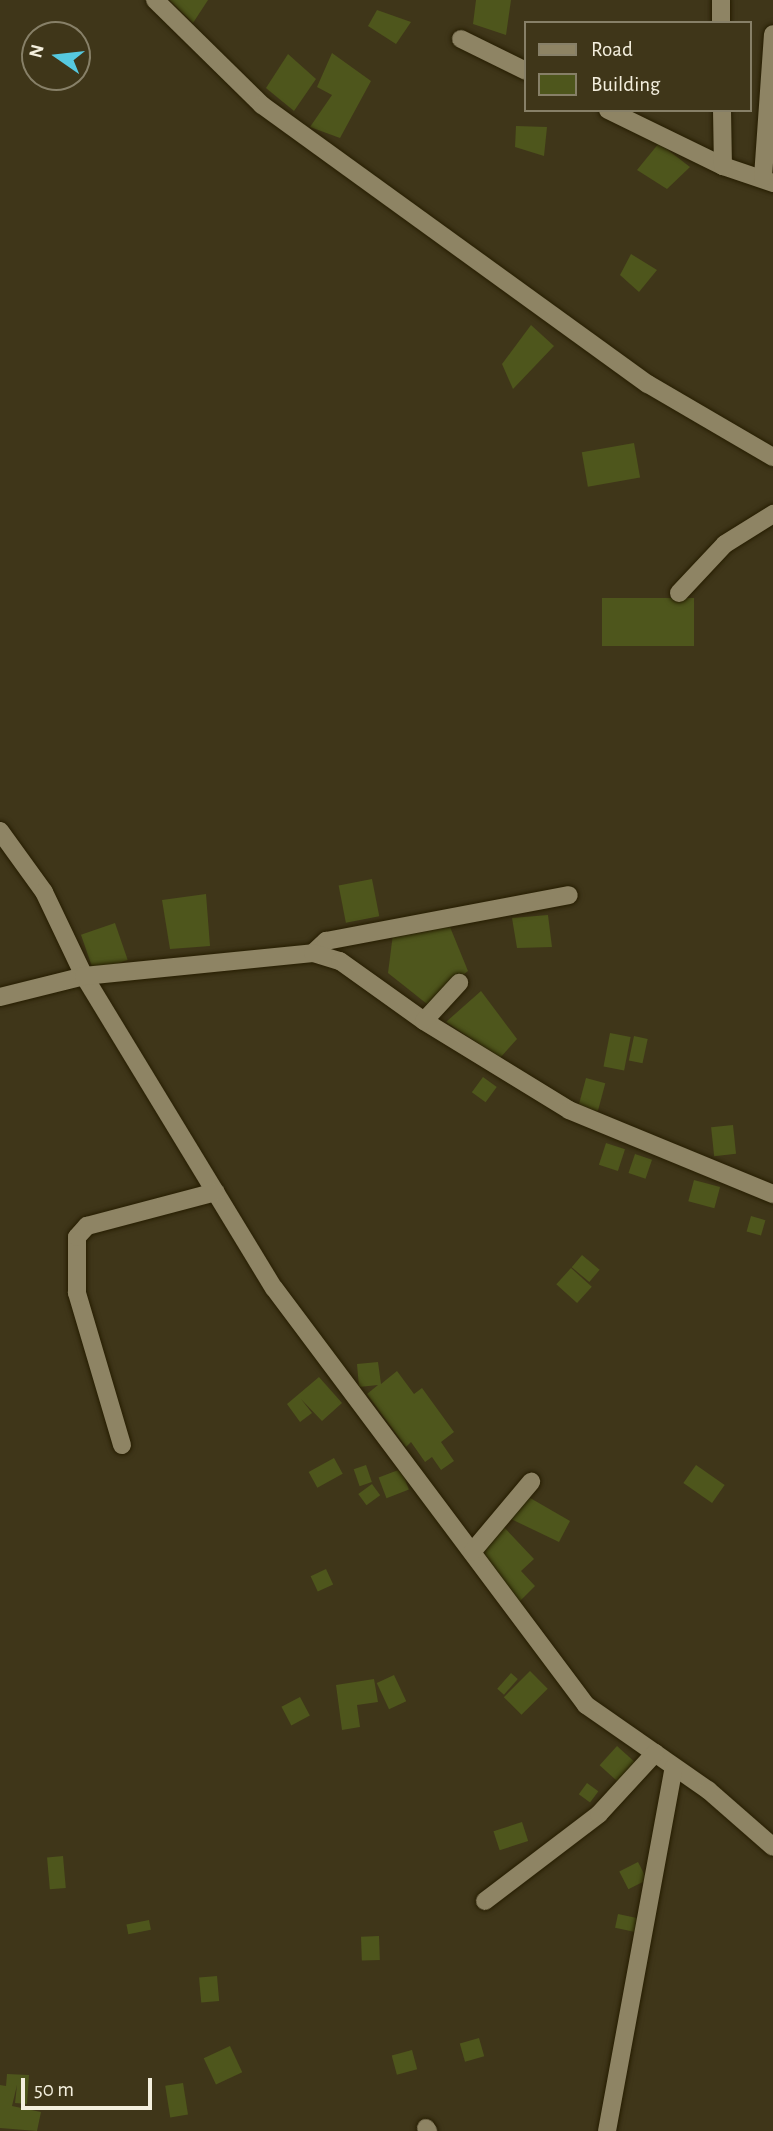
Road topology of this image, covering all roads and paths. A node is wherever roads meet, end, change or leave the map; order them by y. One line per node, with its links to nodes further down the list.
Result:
1 (155, 0): 11 (street)
2 (721, 0): 3 (street)
3 (721, 21)
4 (773, 34): 10 (street)
5 (461, 39): 6 (street)
6 (524, 70)
7 (612, 112): 9 (street)
8 (722, 112): 9 (street)
9 (723, 166): 10 (street)
10 (768, 180)
11 (773, 457)
12 (773, 514): 13 (street)
13 (679, 593)
14 (0, 831): 17 (street)
15 (569, 895): 16 (street)
16 (313, 953): 17 (street); 20 (street)
17 (84, 976): 19 (street); 21 (street)
18 (459, 983): 20 (street)
19 (0, 997)
20 (424, 1021): 22 (street)
21 (216, 1192): 23 (street); 25 (street)
22 (773, 1194)
23 (121, 1445)
24 (531, 1482): 25 (street)
25 (472, 1552): 26 (street)
26 (654, 1753): 27 (street); 29 (street)
27 (674, 1767): 28 (street); 30 (street)
28 (773, 1847)
29 (485, 1902)
30 (607, 2131)

